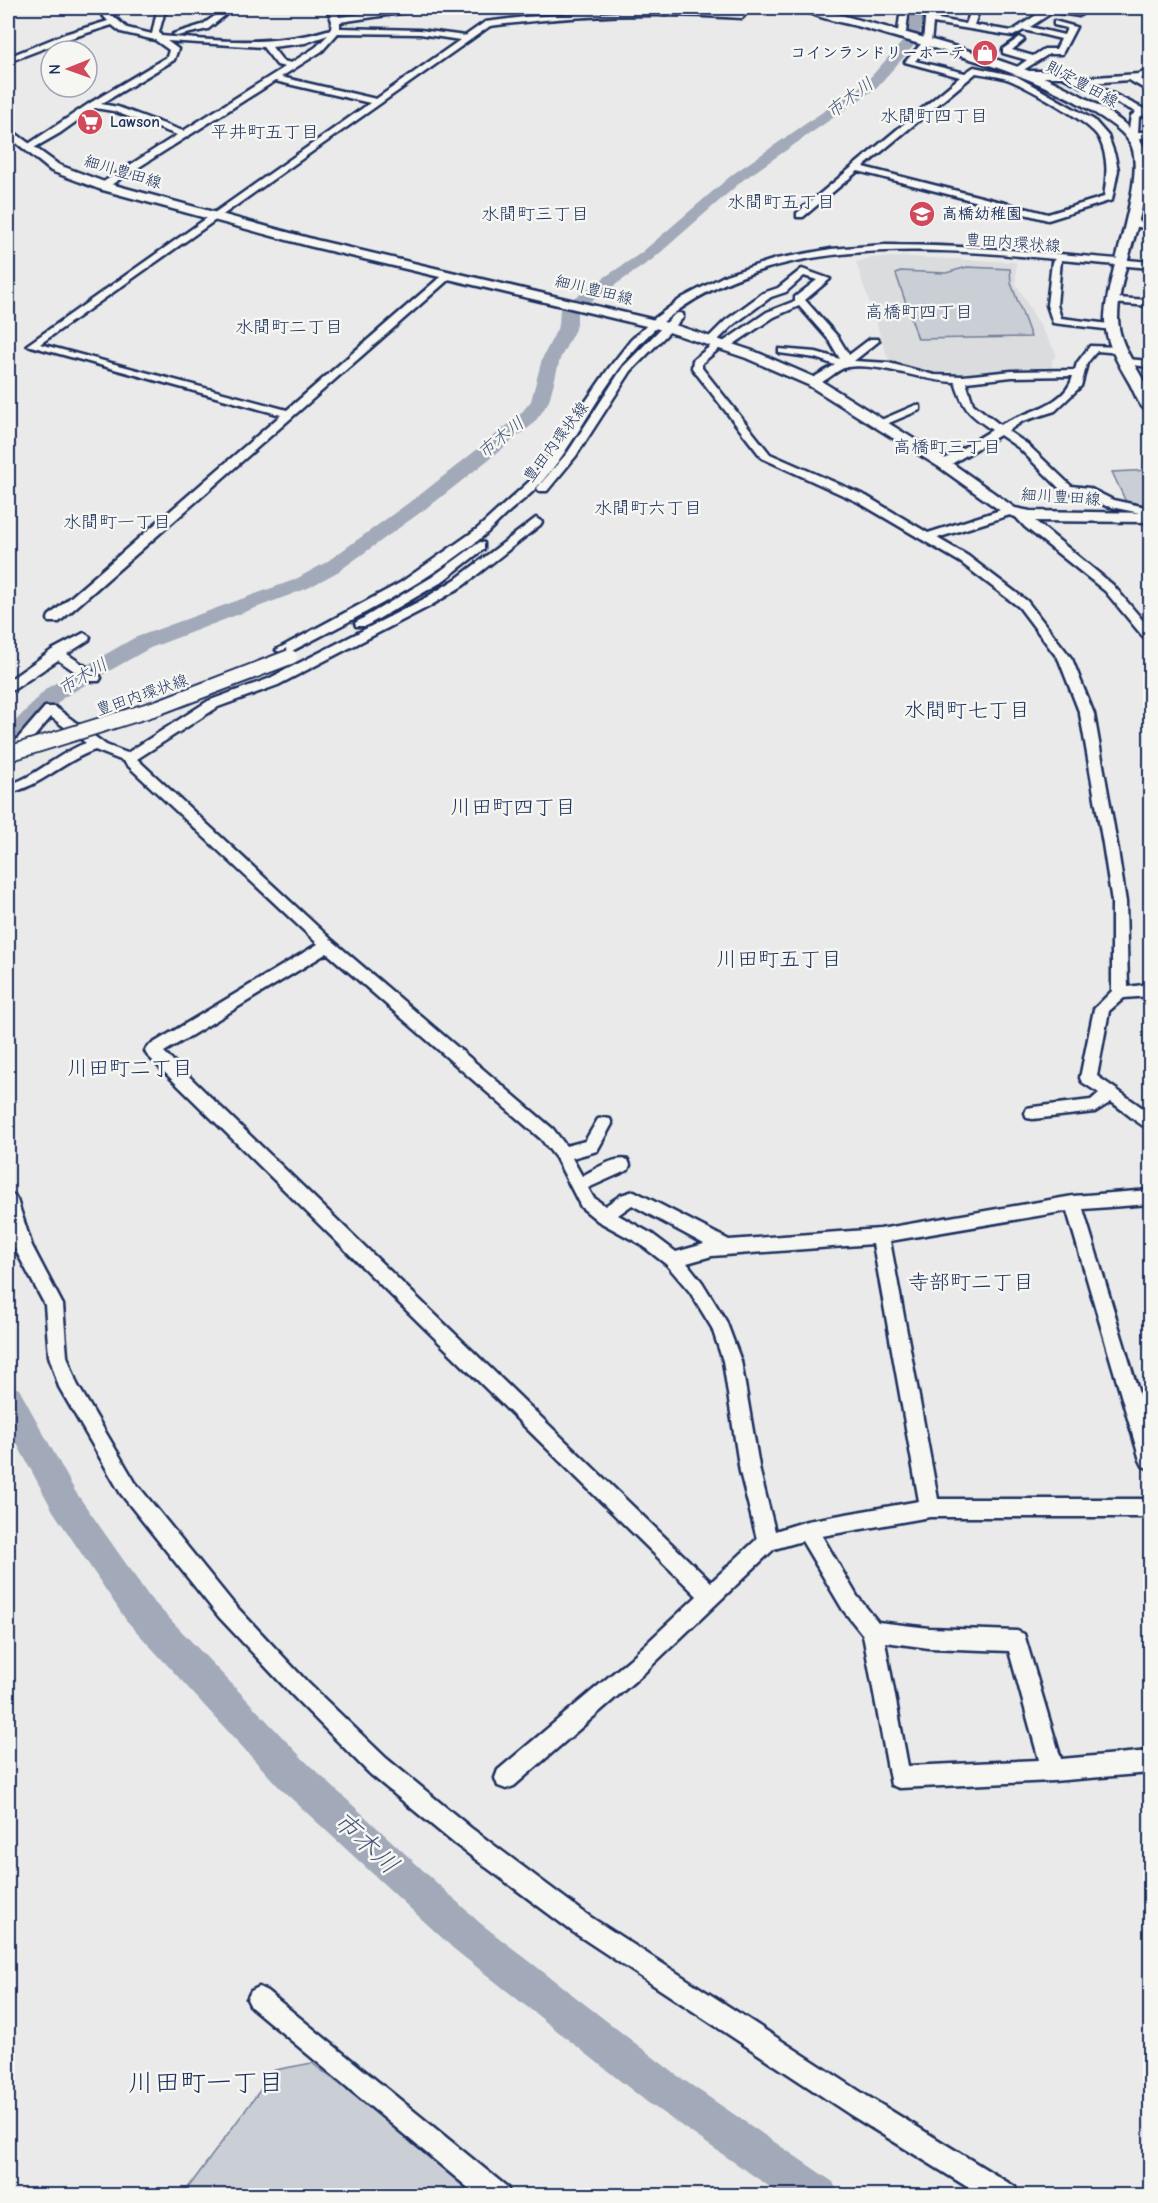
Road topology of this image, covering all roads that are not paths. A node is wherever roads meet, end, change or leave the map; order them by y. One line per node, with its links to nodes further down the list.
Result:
1 (100, 8): 17 (street)
2 (167, 8): 23 (street)
3 (230, 8): 23 (street)
4 (331, 8): 19 (street)
5 (421, 8): 19 (street)
6 (747, 8): 13 (street)
7 (806, 8): 22 (main road, 則定豊田線)
8 (905, 8): 22 (street)
9 (930, 8): 16 (street)
10 (976, 8): 20 (street)
11 (1049, 8): 12 (street); 21 (street)
12 (1085, 8)
13 (627, 11): 15 (street)
14 (516, 13): 15 (street)
15 (525, 19): 25 (street)
16 (929, 20): 20 (street); 27 (street)
17 (114, 22): 23 (street); 30 (street)
18 (1057, 23): 24 (street)
19 (337, 25): 25 (street); 28 (street); 31 (street)
20 (969, 26): 21 (street)
21 (1025, 28): 24 (street)
22 (899, 35): 27 (main road, 則定豊田線)
23 (158, 38): 28 (street); 40 (street)
24 (1067, 38): 29 (street)
25 (469, 39): 39 (street)
26 (1020, 40): 29 (street)
27 (927, 43): 32 (main road, 則定豊田線); 34 (street)
28 (265, 45): 31 (street)
29 (1034, 59): 32 (street)
30 (8, 60)
31 (291, 66): 36 (street)
32 (1023, 72): 37 (street); 44 (main road, 則定豊田線)
33 (1150, 72): 35 (street)
34 (966, 76): 47 (street); 47 (street)
35 (1131, 77): 37 (street); 38 (street)
36 (274, 78): 39 (street); 43 (street)
37 (1081, 81): 41 (street)
38 (1150, 89)
39 (377, 102): 51 (street)
40 (93, 105): 43 (street); 46 (street)
41 (1147, 111): 44 (street)
42 (8, 131): 46 (main road, 細川豊田線)
43 (186, 135): 49 (street)
44 (1133, 135): 45 (street); 48 (main road)
45 (1150, 135)
46 (29, 147): 49 (main road, 細川豊田線)
47 (856, 168): 50 (street)
48 (1145, 177): 52 (main road)
49 (104, 186): 51 (main road, 細川豊田線)
50 (800, 215)
51 (211, 217): 57 (main road, 細川豊田線); 76 (street)
52 (1130, 223): 53 (street); 55 (main road)
53 (1150, 226)
54 (1057, 262): 55 (street, 豊田内環状線); 58 (street, 豊田内環状線); 64 (street)
55 (1121, 264): 56 (street, 豊田内環状線); 60 (main road); 63 (street, 豊田内環状線)
56 (1145, 264)
57 (450, 274): 63 (main road, 細川豊田線); 76 (street)
58 (758, 280): 59 (street); 63 (street, 豊田内環状線)
59 (785, 287): 61 (street); 66 (street)
60 (1116, 301): 62 (street); 64 (main road)
61 (801, 303): 66 (street); 69 (street)
62 (1150, 303)
63 (660, 326): 66 (main road, 細川豊田線); 89 (street, 豊田内環状線)
64 (1113, 327): 68 (main road)
65 (874, 341): 69 (street)
66 (718, 344): 73 (main road, 細川豊田線); 84 (street)
67 (783, 351): 69 (street)
68 (1123, 356): 70 (street); 71 (street); 75 (main road)
69 (846, 363): 72 (street); 73 (street)
70 (1150, 364)
71 (1078, 373): 72 (street); 78 (street)
72 (958, 379): 78 (street)
73 (813, 382): 77 (main road, 細川豊田線)
74 (916, 408): 77 (street)
75 (1150, 408)
76 (290, 414): 85 (street)
77 (880, 423): 79 (main road, 細川豊田線)
78 (998, 430): 79 (street); 80 (street)
79 (944, 464): 81 (main road, 細川豊田線)
80 (1150, 511)
81 (1015, 512): 82 (main road, 細川豊田線); 84 (street); 86 (street)
82 (1150, 518)
83 (536, 522): 95 (street)
84 (928, 537): 99 (street)
85 (54, 620)
86 (1150, 636)
87 (84, 637): 88 (street)
88 (57, 653): 90 (street); 91 (street)
89 (286, 653): 92 (street, 豊田内環状線); 94 (street, 豊田内環状線, bridge)
90 (94, 678)
91 (8, 687)
92 (8, 744)
93 (98, 744): 94 (street); 95 (street); 96 (street)
94 (8, 757)
95 (128, 758): 97 (street)
96 (8, 789)
97 (328, 945): 104 (street); 119 (street)
98 (1150, 990): 99 (street)
99 (1120, 993): 100 (street)
100 (1108, 1094): 101 (street); 102 (street)
101 (1033, 1113)
102 (1150, 1123)
103 (604, 1124): 104 (street)
104 (562, 1154): 106 (street)
105 (622, 1166): 106 (street)
106 (578, 1185): 110 (street)
107 (1150, 1197): 109 (street)
108 (8, 1200): 126 (street)
109 (1073, 1203): 111 (street); 114 (street)
110 (604, 1216): 112 (street); 113 (street)
111 (880, 1236): 112 (street); 115 (street)
112 (727, 1248): 113 (street)
113 (673, 1260): 118 (street)
114 (1150, 1460)
115 (930, 1508): 116 (street); 117 (street)
116 (1150, 1508)
117 (807, 1530): 118 (street); 120 (street)
118 (768, 1542): 119 (street)
119 (711, 1596): 123 (street)
120 (873, 1631): 122 (street); 122 (street)
121 (1150, 1762): 122 (street)
122 (1053, 1770)
123 (506, 1778)
124 (259, 1999): 125 (street)
125 (498, 2196)
126 (1006, 2196)

